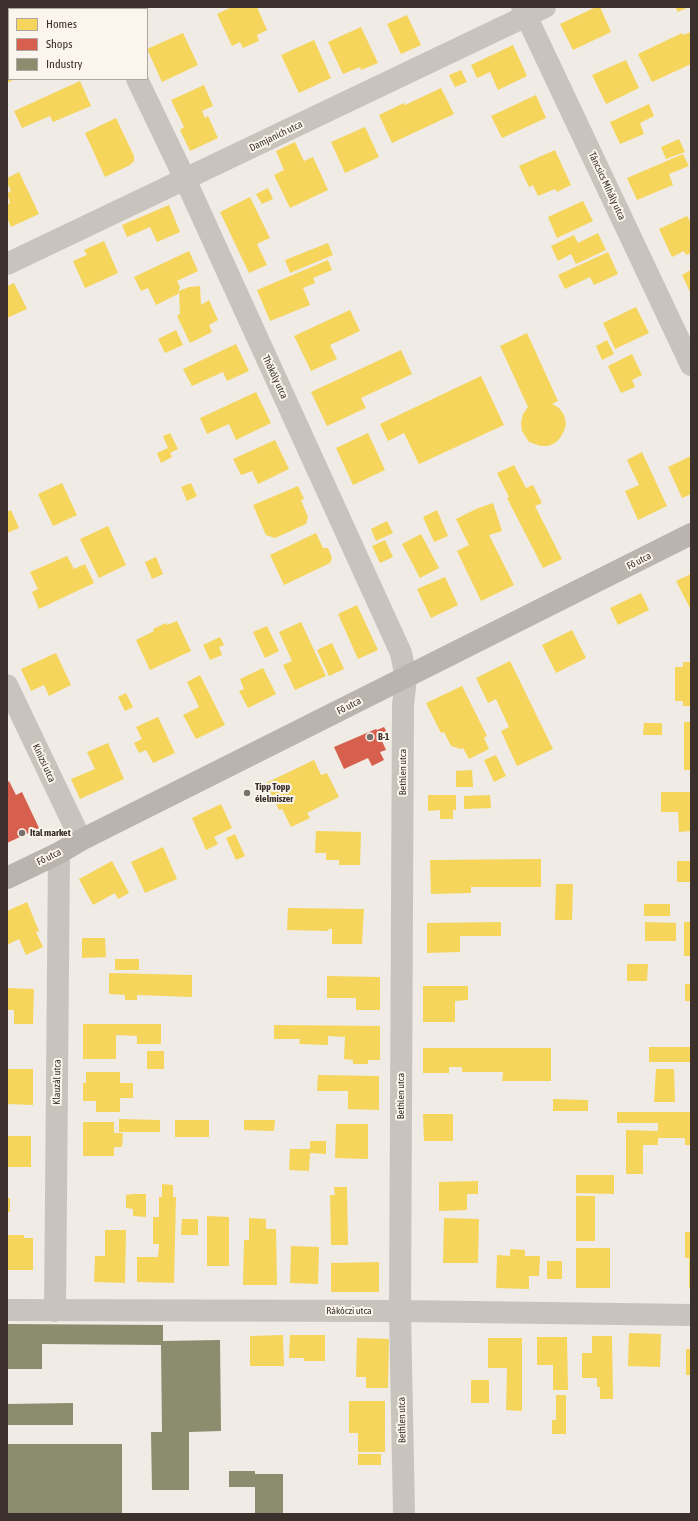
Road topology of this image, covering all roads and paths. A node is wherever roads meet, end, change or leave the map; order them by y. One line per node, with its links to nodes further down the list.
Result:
1 (531, 10): 3 (street, Damjanich utca); 5 (street, Táncsics Mihály utca)
2 (138, 80): 3 (street, Thököly utca)
3 (185, 179): 4 (street, Damjanich utca); 7 (street, Thököly utca)
4 (7, 264)
5 (691, 365)
6 (691, 534): 7 (main road, Fő utca)
7 (406, 678): 9 (main road, Fő utca); 14 (street, Bethlen utca)
8 (7, 685): 9 (street, Kinizsi utca)
9 (81, 840): 10 (main road, Fő utca)
10 (59, 853): 11 (main road, Fő utca); 13 (street, Klauzál utca)
11 (7, 878)
12 (7, 1310): 13 (street, Rákóczi utca)
13 (55, 1310): 14 (street, Rákóczi utca)
14 (400, 1311): 15 (street, Rákóczi utca); 16 (street, Bethlen utca)
15 (691, 1315)
16 (404, 1514)

